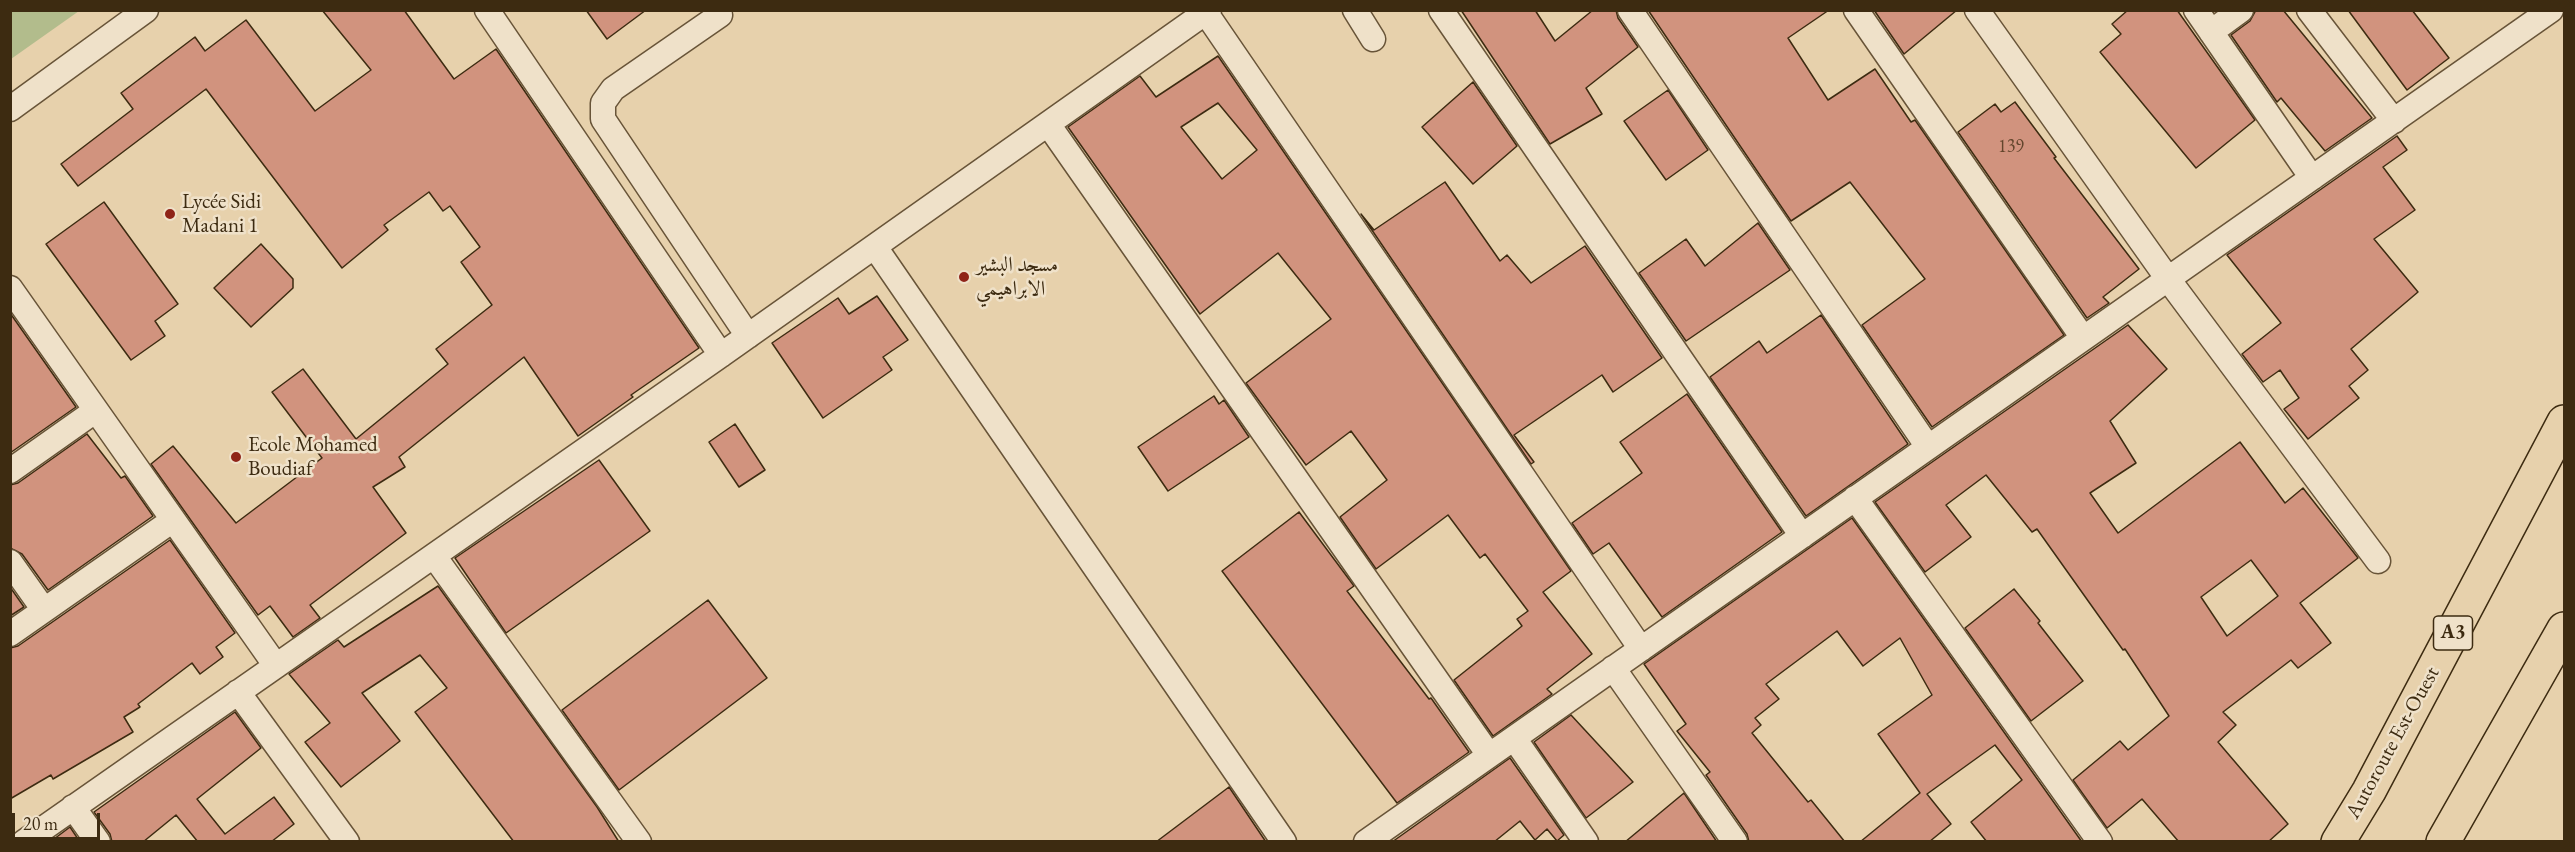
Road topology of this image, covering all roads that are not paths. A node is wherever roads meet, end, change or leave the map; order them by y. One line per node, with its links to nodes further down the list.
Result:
1 (146, 10): 16 (street)
2 (488, 10): 28 (street)
3 (1355, 10): 15 (street)
4 (1441, 10): 35 (street)
5 (1630, 10): 31 (street)
6 (1856, 10): 27 (street)
7 (1977, 10): 23 (street)
8 (2196, 10): 14 (street)
9 (2241, 10): 14 (street)
10 (2309, 10): 17 (street)
11 (2551, 10): 17 (street)
12 (721, 12): 26 (street)
13 (1208, 12): 18 (street); 42 (street)
14 (2211, 32): 19 (street)
15 (1373, 39)
16 (10, 109)
17 (2394, 121): 20 (street)
18 (1048, 124): 22 (street); 47 (street)
19 (2284, 137): 20 (street); 21 (street)
20 (2312, 178): 21 (street)
21 (2288, 195): 23 (street)
22 (874, 247): 26 (street); 53 (street)
23 (2168, 279): 27 (street); 37 (street)
24 (10, 288): 25 (street)
25 (18, 314): 29 (street)
26 (748, 336): 28 (street)
27 (2083, 338): 31 (street)
28 (721, 355): 36 (street)
29 (95, 411): 32 (street); 34 (street)
30 (2565, 422): 58 (highway, Autoroute Est-Ouest / A3)
31 (1928, 447): 33 (street)
32 (10, 471)
33 (1855, 498): 35 (street); 57 (street)
34 (173, 520): 39 (street); 43 (street)
35 (1802, 536): 42 (street)
36 (434, 556): 43 (street); 52 (street)
37 (2378, 561)
38 (10, 562): 39 (street)
39 (44, 610): 41 (street)
40 (2565, 629): 59 (highway)
41 (10, 634)
42 (1641, 649): 44 (street)
43 (276, 666): 45 (street)
44 (1613, 668): 46 (street); 56 (street)
45 (237, 692): 48 (street); 51 (street)
46 (1514, 738): 47 (street); 55 (street)
47 (1489, 755): 54 (street)
48 (73, 807): 49 (street); 50 (street)
49 (24, 842)
50 (98, 842)
51 (346, 842)
52 (639, 842)
53 (1284, 842)
54 (1366, 842)
55 (1586, 842)
56 (1735, 842)
57 (2100, 842)
58 (2338, 842)
59 (2443, 842)

